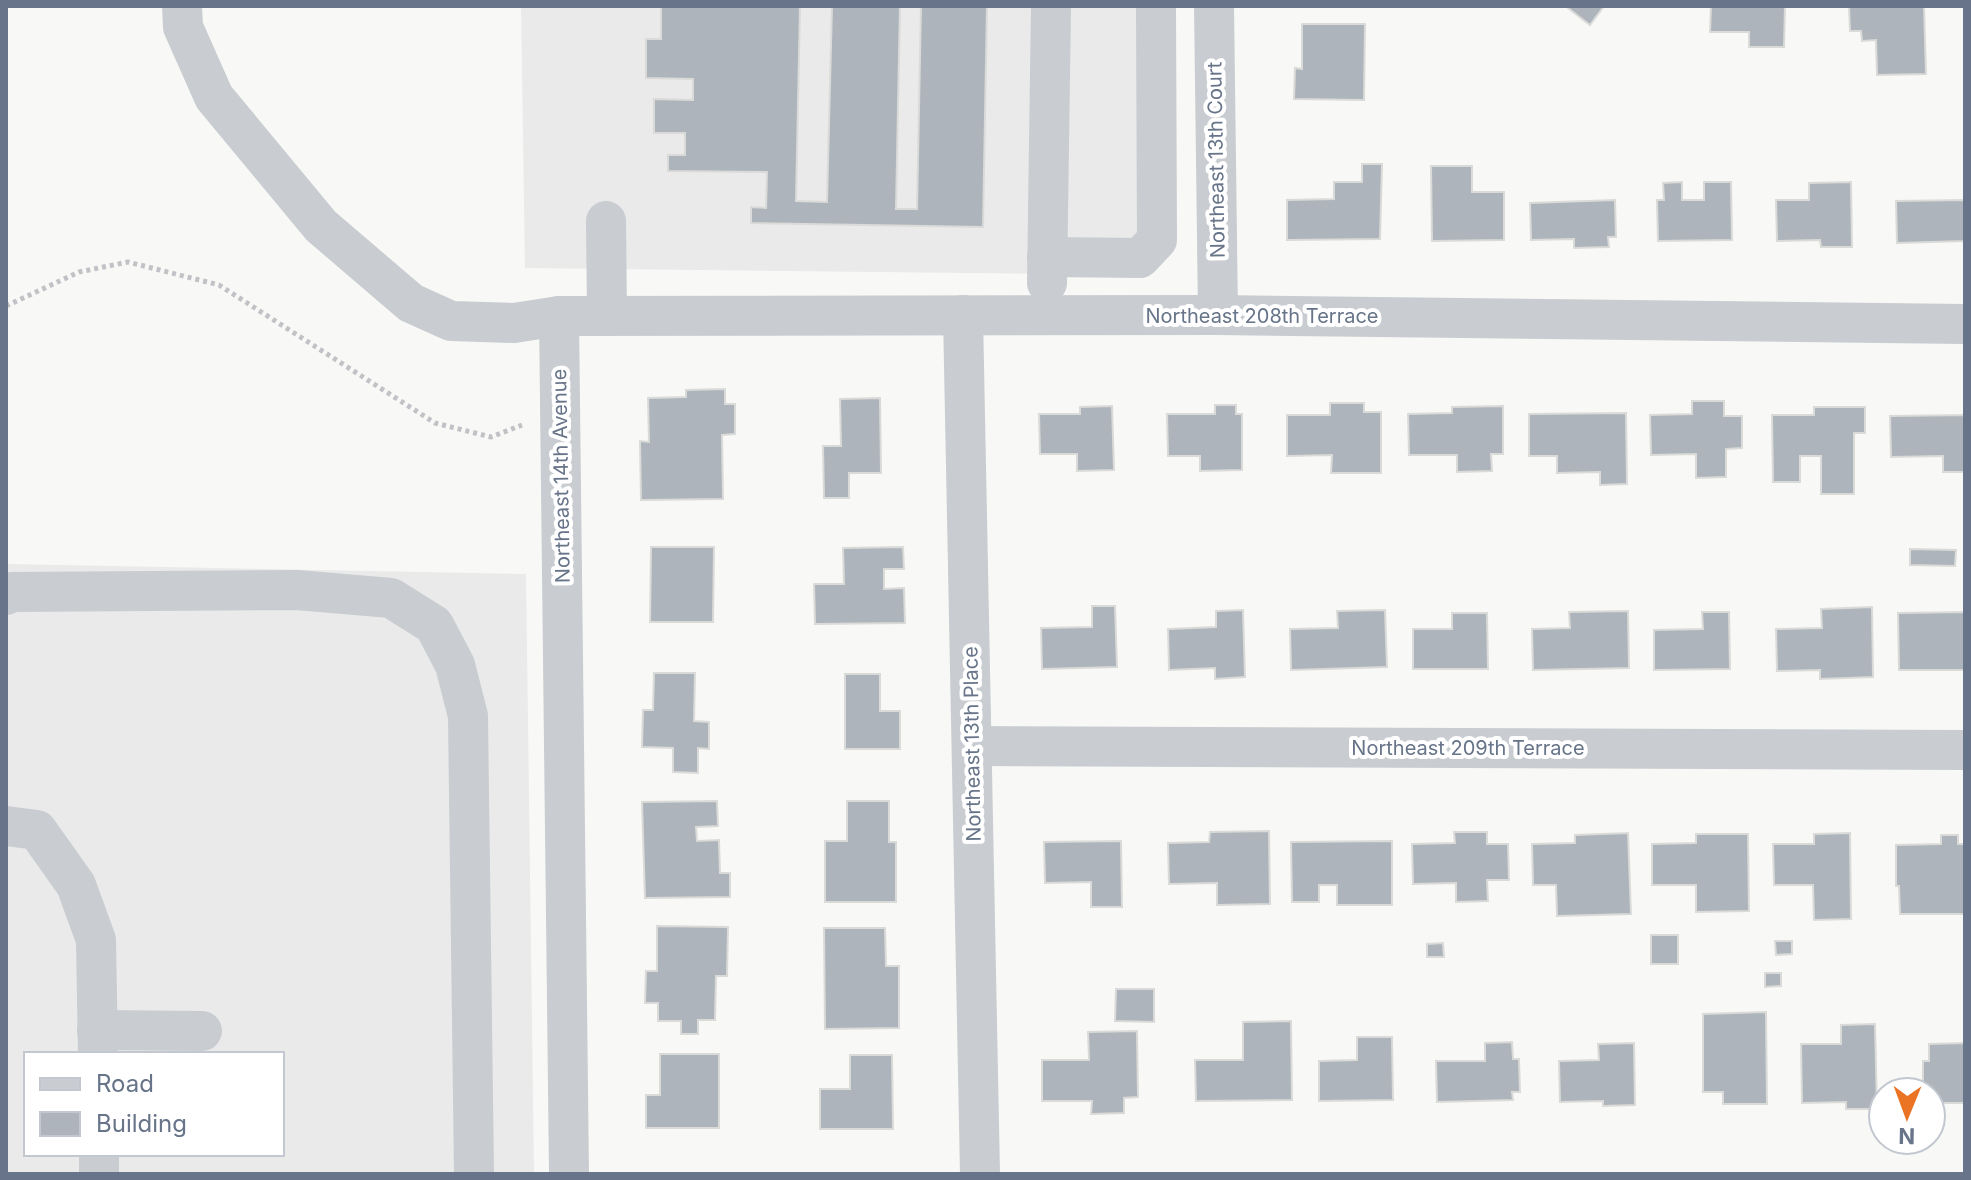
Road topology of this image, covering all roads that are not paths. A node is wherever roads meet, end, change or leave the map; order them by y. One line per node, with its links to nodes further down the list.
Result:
1 (182, 6): 10 (street)
2 (1051, 6): 6 (street)
3 (1156, 6): 6 (street)
4 (1214, 6): 9 (street, Northeast 13th Court)
5 (606, 221): 11 (street)
6 (1047, 257): 8 (street)
7 (963, 315): 8 (street, Northeast 208th Terrace); 11 (street, Northeast 208th Terrace); 14 (street, Northeast 13th Place)
8 (1046, 315): 9 (street, Northeast 208th Terrace)
9 (1218, 315): 12 (street, Northeast 208th Terrace)
10 (559, 316): 11 (street, Northeast 208th Terrace); 20 (street, Northeast 14th Avenue)
11 (607, 316)
12 (1965, 324)
13 (6, 595): 19 (street)
14 (972, 746): 15 (street, Northeast 209th Terrace); 21 (street, Northeast 13th Place)
15 (1965, 750)
16 (6, 826): 18 (street)
17 (202, 1031): 18 (street)
18 (98, 1042)
19 (474, 1174)
20 (569, 1174)
21 (980, 1174)

